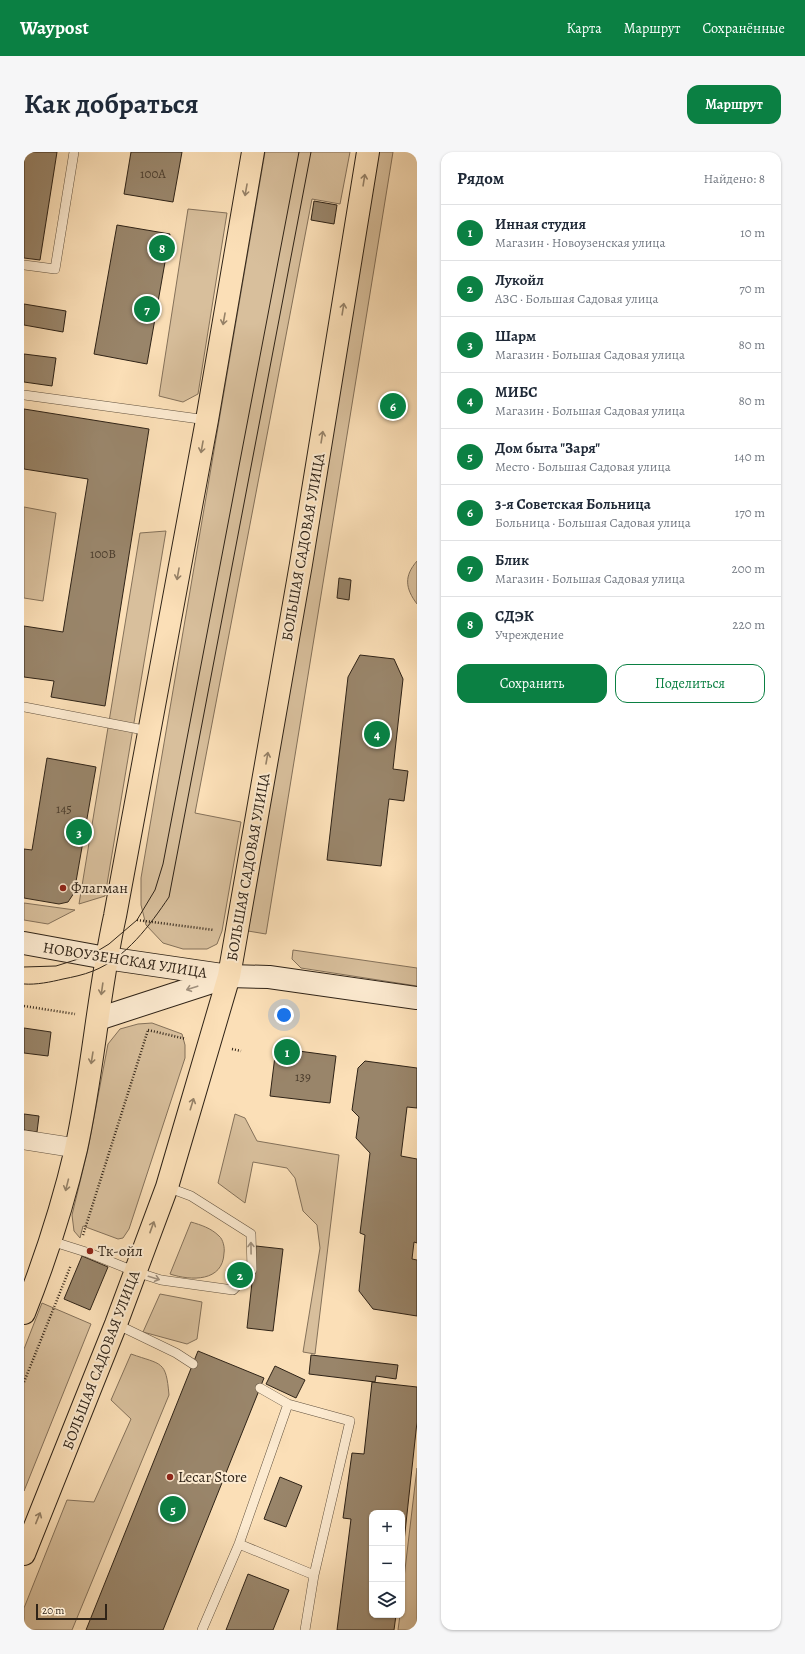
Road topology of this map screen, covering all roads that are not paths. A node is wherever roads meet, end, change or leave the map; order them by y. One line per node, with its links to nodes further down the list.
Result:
1 (74, 152): 4 (lane)
2 (253, 152): 6 (main road, one-way to 6)
3 (368, 152): 11 (main road, БОЛЬШАЯ САДОВАЯ УЛИЦА, one-way to 3)
4 (24, 265)
5 (24, 395): 6 (lane)
6 (206, 420): 8 (main road, one-way to 8)
7 (24, 707): 8 (lane)
8 (149, 731): 10 (main road)
9 (24, 943): 10 (main road, НОВОУЗЕНСКАЯ УЛИЦА)
10 (106, 958): 11 (main road, НОВОУЗЕНСКАЯ УЛИЦА); 13 (main road, one-way to 13)
11 (229, 976): 12 (main road, НОВОУЗЕНСКАЯ УЛИЦА); 13 (main road, one-way to 13); 16 (main road, БОЛЬШАЯ САДОВАЯ УЛИЦА, one-way to 11)
12 (417, 998)
13 (98, 1019): 15 (main road, one-way to 15)
14 (24, 1140): 15 (street)
15 (76, 1148): 17 (main road, one-way to 17)
16 (166, 1187): 18 (main road, БОЛЬШАЯ САДОВАЯ УЛИЦА, one-way to 16); 18 (lane, one-way to 16)
17 (51, 1241): 18 (lane); 19 (main road)
18 (136, 1272): 21 (main road, БОЛЬШАЯ САДОВАЯ УЛИЦА)
19 (28, 1291): 20 (main road)
20 (24, 1313)
21 (116, 1324): 22 (lane); 26 (main road, БОЛЬШАЯ САДОВАЯ УЛИЦА, one-way to 21)
22 (193, 1364)
23 (260, 1388): 24 (lane)
24 (288, 1404): 25 (lane); 27 (lane)
25 (238, 1544): 27 (lane); 28 (lane)
26 (24, 1554)
27 (314, 1575): 29 (lane)
28 (202, 1630)
29 (305, 1630)

